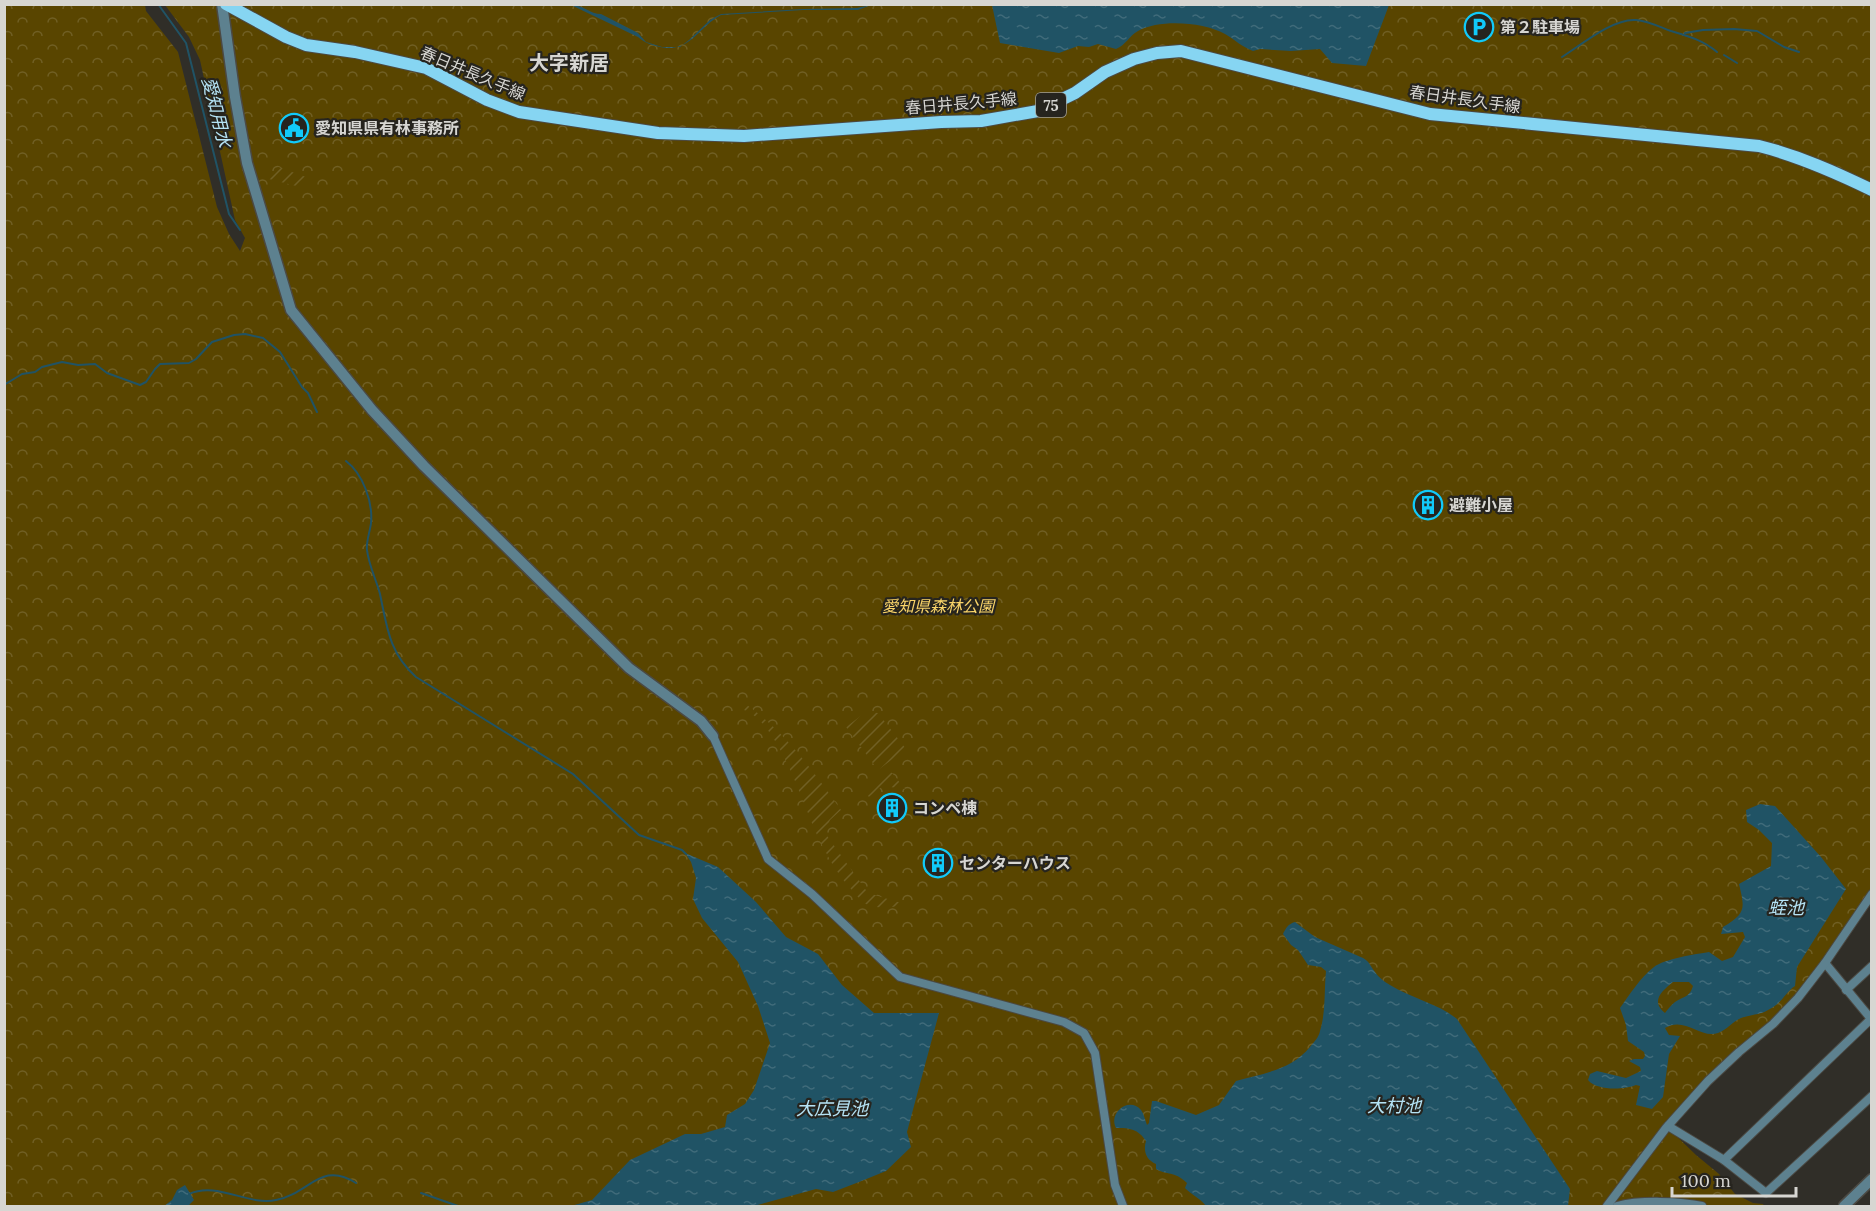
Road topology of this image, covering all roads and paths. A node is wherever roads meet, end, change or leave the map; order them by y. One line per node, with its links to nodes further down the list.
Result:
1 (224, 4): 2 (main road, 春日井長久手線 / 75); 3 (street)
2 (1872, 190)
3 (712, 736): 13 (street)
4 (1872, 894): 5 (street)
5 (1825, 963): 7 (street); 10 (street)
6 (1872, 966): 7 (street)
7 (1846, 990): 8 (street)
8 (1871, 1019): 11 (street)
9 (1872, 1096): 11 (street)
10 (1668, 1126): 11 (street); 14 (street)
11 (1724, 1160)
12 (1872, 1179): 17 (street)
13 (1123, 1206)
14 (1607, 1206)
15 (1617, 1206): 16 (street)
16 (1702, 1206)
17 (1844, 1206)

